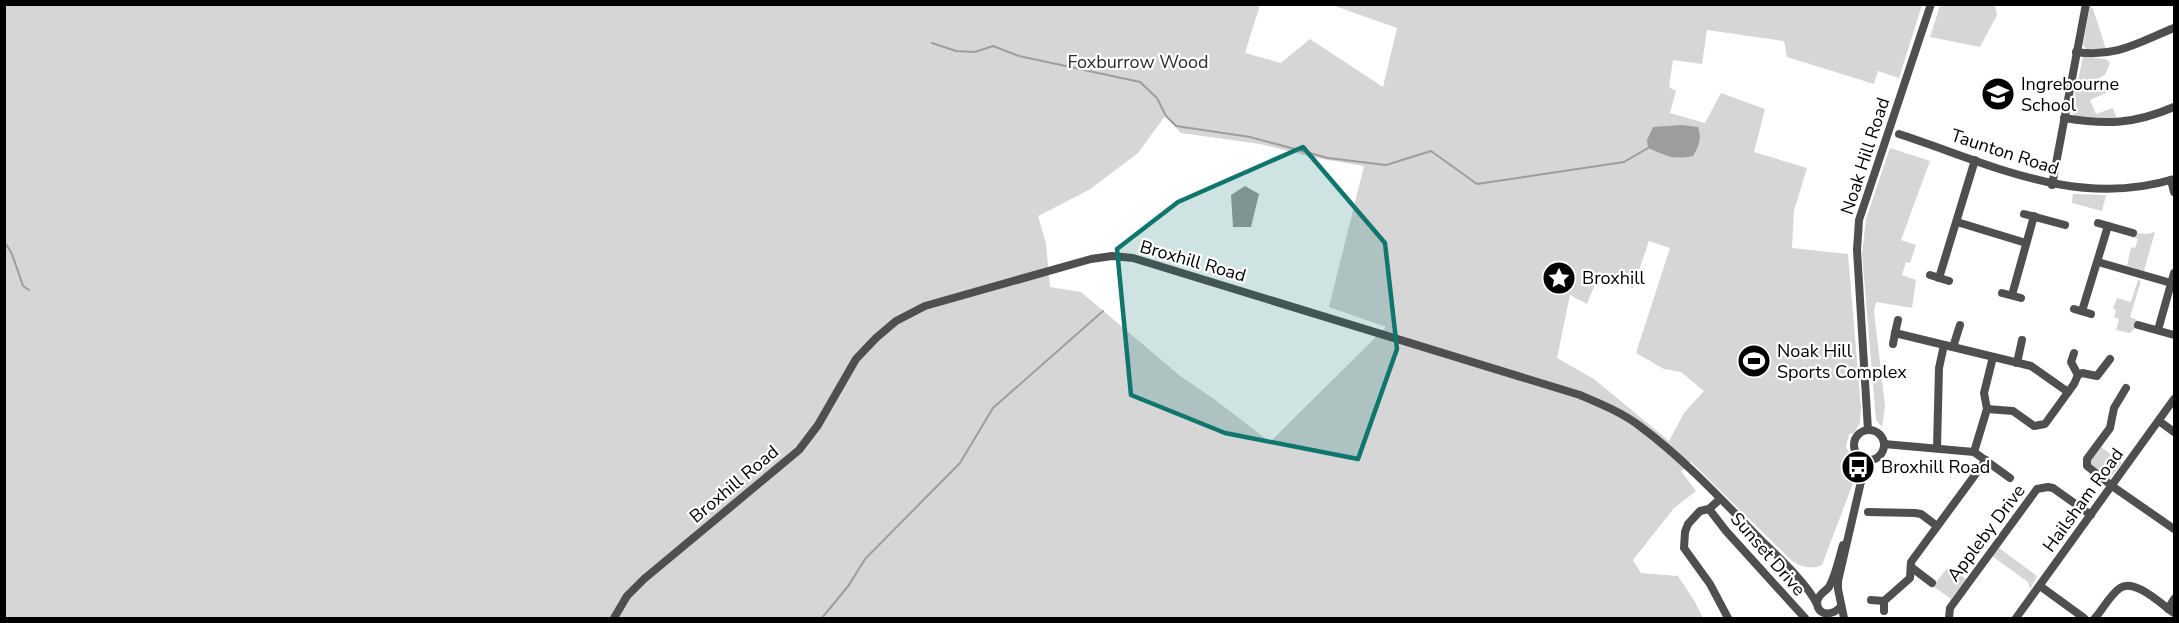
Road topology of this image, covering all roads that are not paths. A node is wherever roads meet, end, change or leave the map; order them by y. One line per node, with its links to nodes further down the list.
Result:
1 (1931, 4): 50 (street, Noak Hill Road)
2 (2086, 4): 4 (street)
3 (2175, 28): 4 (street)
4 (2076, 51): 6 (street)
5 (2175, 108): 6 (street)
6 (2064, 118): 10 (street)
7 (1899, 134): 8 (street, Taunton Road)
8 (1975, 160): 10 (street, Taunton Road); 14 (street)
9 (2173, 180): 10 (street, Taunton Road); 11 (street)
10 (2052, 184)
11 (2175, 192)
12 (2024, 214): 13 (street)
13 (2034, 216): 16 (street); 19 (street)
14 (1957, 222): 19 (street); 23 (street)
15 (2098, 223): 17 (street)
16 (2065, 225)
17 (2108, 226): 18 (street); 20 (street)
18 (2133, 233)
19 (2026, 243): 27 (street)
20 (2098, 262): 25 (street); 29 (street)
21 (2175, 273): 25 (street)
22 (1930, 275): 23 (street)
23 (1939, 278): 24 (street)
24 (1949, 281)
25 (2171, 283): 33 (street)
26 (2002, 293): 27 (street)
27 (2012, 295): 28 (street)
28 (2021, 298)
29 (2082, 312)
30 (1898, 320): 34 (street)
31 (1960, 325): 39 (street)
32 (2138, 326): 33 (street)
33 (2158, 330): 35 (street)
34 (1895, 333): 37 (street); 38 (street)
35 (2174, 336)
36 (2022, 340): 43 (street)
37 (1893, 344)
38 (1944, 345): 39 (street); 53 (street)
39 (1953, 347): 41 (street)
40 (2074, 353): 44 (street)
41 (1993, 357): 43 (street); 48 (street)
42 (2110, 359): 44 (street)
43 (2017, 363): 46 (street)
44 (2078, 375): 46 (street)
45 (2126, 388): 58 (street)
46 (2068, 392): 48 (street)
47 (2175, 399): 49 (street, Hailsham Road)
48 (1987, 409): 54 (street)
49 (2159, 421): 51 (street); 58 (street, Hailsham Road)
50 (1868, 430): 52 (street); 55 (street)
51 (2175, 432)
52 (1884, 444): 53 (street); 55 (street)
53 (1937, 448): 54 (street)
54 (1974, 452): 56 (street)
55 (1866, 460): 64 (street)
56 (1986, 460): 57 (street); 63 (street)
57 (2010, 478)
58 (2112, 486): 62 (street, Hailsham Road); 65 (street)
59 (1720, 499): 60 (street, Sunset Drive); 67 (street, Broxhill Road); 80 (street, Broxhill Road)
60 (1709, 509): 81 (street, Sunset Drive); 82 (street, Sunset Drive)
61 (1868, 512): 63 (street)
62 (2091, 515): 69 (street, Hailsham Road); 84 (street, Appleby Drive)
63 (1937, 526): 66 (street)
64 (1851, 527): 70 (street); 71 (street)
65 (2175, 529)
66 (1911, 567): 68 (street); 74 (street)
67 (1790, 569): 70 (street, Broxhill Road); 76 (street, Broxhill Road)
68 (1932, 583)
69 (2040, 586): 85 (street, Hailsham Road); 86 (street)
70 (1825, 591): 71 (street); 76 (street)
71 (1839, 595): 75 (street)
72 (2175, 599): 78 (street)
73 (1871, 600): 74 (street)
74 (1884, 601): 77 (street)
75 (1841, 606): 79 (street); 83 (street)
76 (1820, 611): 79 (street)
77 (1884, 611)
78 (2171, 611): 87 (street)
79 (1832, 616)
80 (614, 618)
81 (1728, 618)
82 (1804, 618)
83 (1844, 618)
84 (1949, 618)
85 (2016, 618)
86 (2084, 618)
87 (2096, 618)

